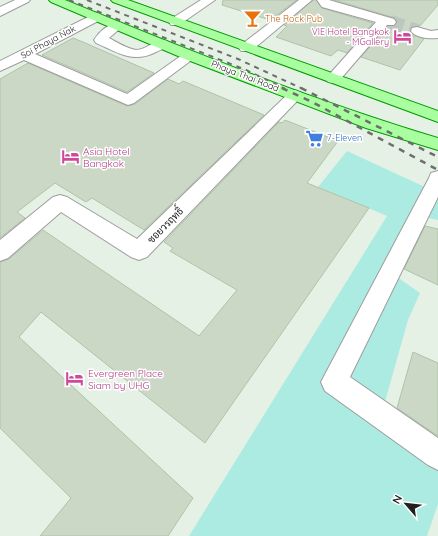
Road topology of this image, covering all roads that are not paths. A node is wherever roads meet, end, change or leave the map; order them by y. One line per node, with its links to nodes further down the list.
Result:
1 (24, 0): 7 (street)
2 (55, 0): 8 (main road, Phaya Thai Road)
3 (117, 0): 9 (main road)
4 (209, 0): 9 (street)
5 (306, 0): 14 (street)
6 (323, 0): 18 (street)
7 (0, 12)
8 (96, 17): 10 (main road, Phaya Thai Road); 15 (street, Soi Phaya Nak)
9 (175, 22): 14 (main road)
10 (118, 26): 13 (main road, Phaya Thai Road); 13 (street)
11 (417, 31): 12 (street)
12 (438, 34)
13 (162, 44): 16 (main road, Phaya Thai Road)
14 (246, 48): 18 (main road)
15 (25, 55): 16 (street); 17 (street, Soi Phaya Nak)
16 (190, 56): 19 (main road, Phaya Thai Road)
17 (0, 68)
18 (333, 79): 20 (main road)
19 (295, 95): 21 (main road, Phaya Thai Road); 23 (street, ซอยวรฤทธิ์)
20 (438, 117)
21 (438, 144)
22 (438, 178): 24 (street)
23 (0, 252)
24 (438, 455)

